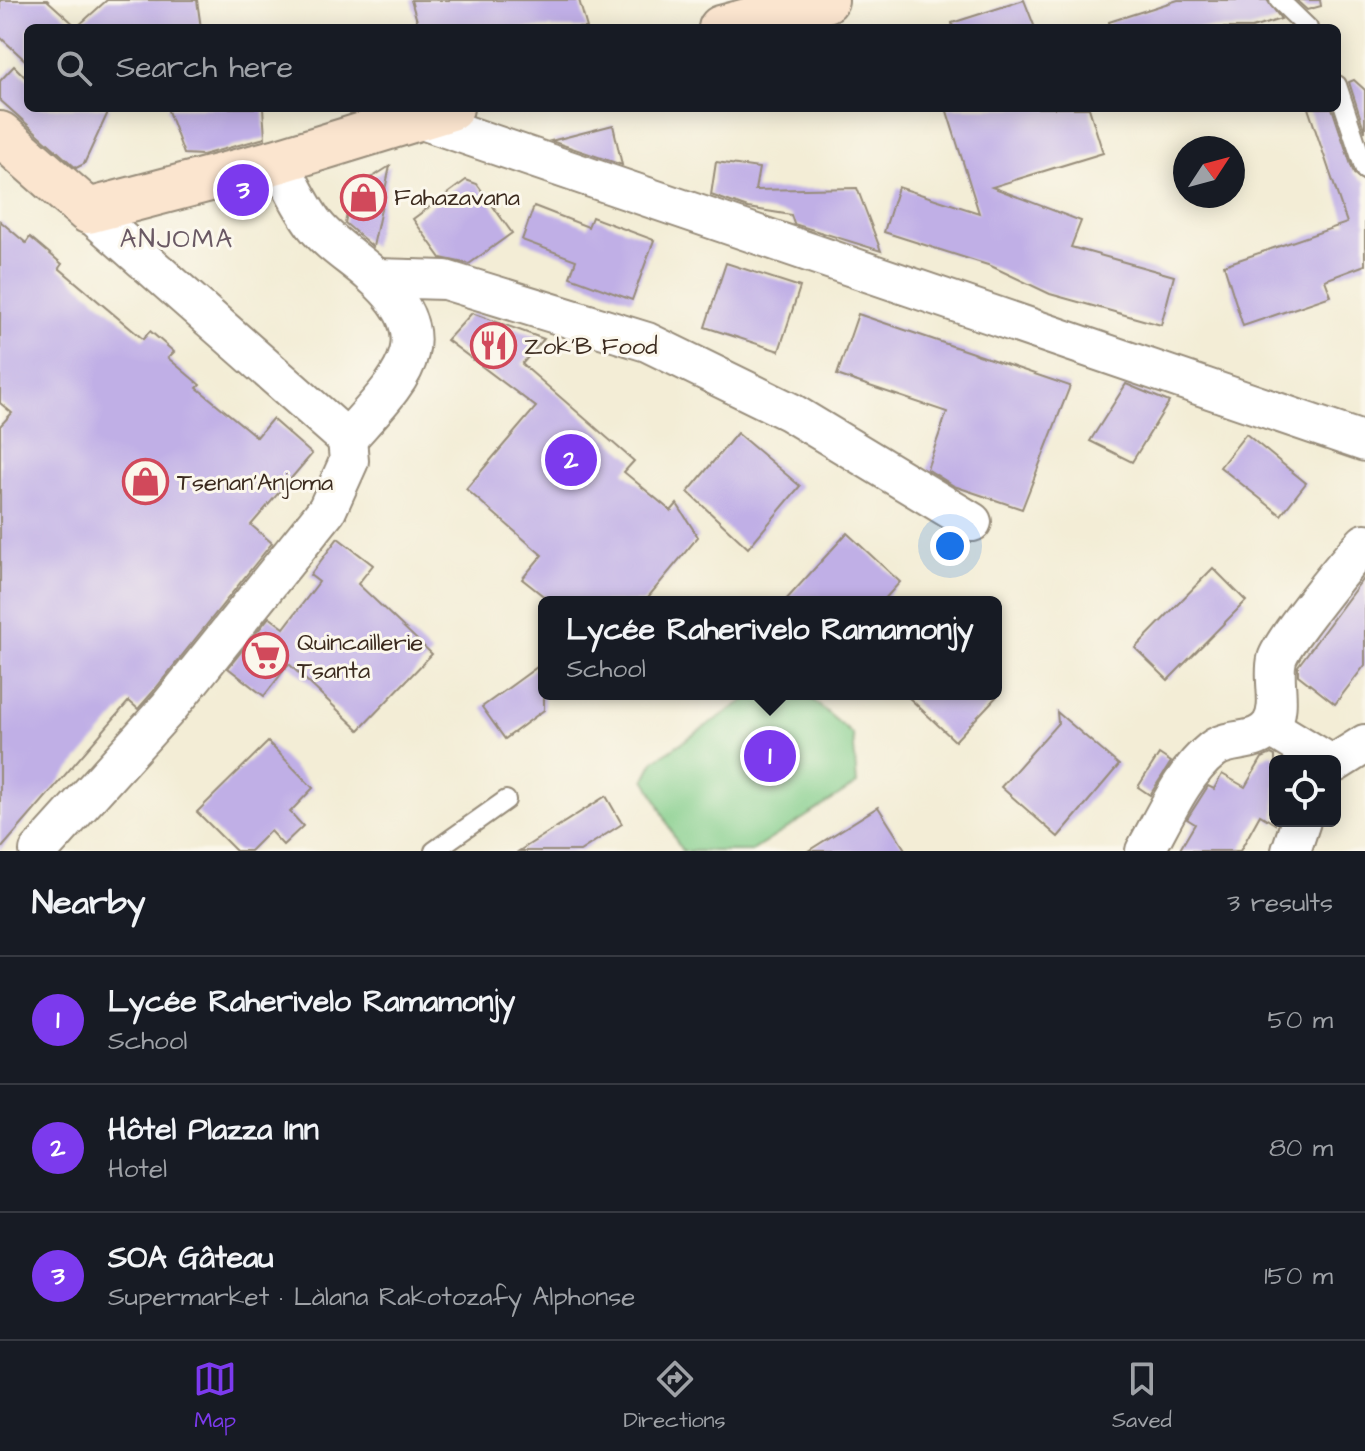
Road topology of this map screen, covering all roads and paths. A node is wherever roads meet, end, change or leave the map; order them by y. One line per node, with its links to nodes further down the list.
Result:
1 (826, 0): 3 (street)
2 (1279, 0): 4 (lane)
3 (727, 18)
4 (1304, 24)
5 (1341, 97): 9 (lane)
6 (434, 113): 8 (street); 13 (street)
7 (0, 134): 10 (street)
8 (278, 161): 10 (street); 11 (street)
9 (1365, 170)
10 (88, 211): 12 (street)
11 (376, 278): 12 (street); 14 (street)
12 (347, 439): 22 (street)
13 (1365, 442)
14 (972, 522)
15 (1365, 543): 16 (street)
16 (1270, 727): 18 (street); 24 (street)
17 (1365, 744): 19 (street)
18 (1316, 755)
19 (1341, 759)
20 (506, 800): 23 (lane)
21 (1299, 827): 25 (street)
22 (39, 851)
23 (434, 851)
24 (1145, 851)
25 (1291, 851)

